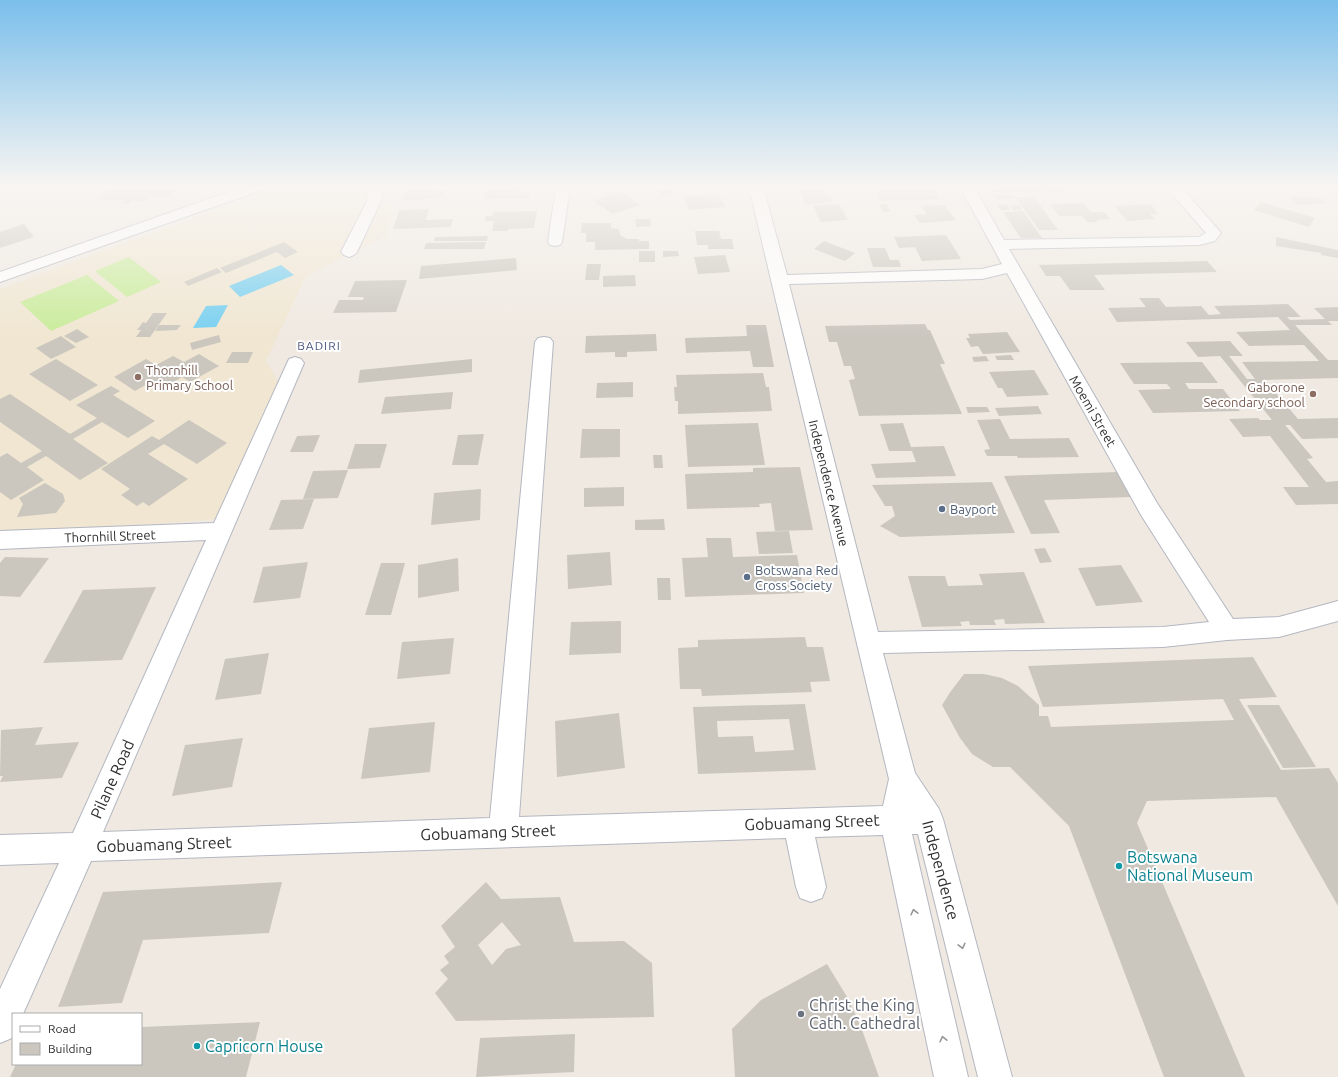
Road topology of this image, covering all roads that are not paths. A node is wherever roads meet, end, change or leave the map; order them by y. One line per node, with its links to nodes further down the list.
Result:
1 (110, 237): 11 (street)
2 (356, 237): 9 (street)
3 (556, 237): 7 (street)
4 (769, 237): 12 (street, Independence Avenue)
5 (995, 237): 8 (street, Moemi Street)
6 (1211, 237): 8 (street)
7 (555, 242)
8 (999, 245): 10 (street, Moemi Street)
9 (349, 252)
10 (1010, 266): 12 (street); 18 (street, Moemi Street)
11 (0, 276)
12 (780, 280): 19 (street, Independence Avenue)
13 (544, 342): 24 (street)
14 (295, 363): 15 (street, Pilane Road)
15 (220, 531): 16 (street, Thornhill Street); 25 (street, Pilane Road)
16 (0, 540)
17 (1338, 611): 18 (street)
18 (1227, 630): 19 (street)
19 (868, 643): 20 (street, Independence Avenue)
20 (903, 779): 21 (street); 22 (street, Independence)
21 (894, 819): 22 (street, Gobuamang Street); 23 (street, Gobuamang Street); 29 (street, one-way to 21)
22 (929, 819): 30 (street, Independence, one-way to 30)
23 (797, 823): 24 (street, Gobuamang Street); 27 (street)
24 (503, 832): 25 (street, Gobuamang Street)
25 (82, 846): 26 (street, Gobuamang Street); 28 (street, Pilane Road)
26 (0, 850)
27 (812, 887)
28 (0, 1026)
29 (951, 1077)
30 (995, 1077)

